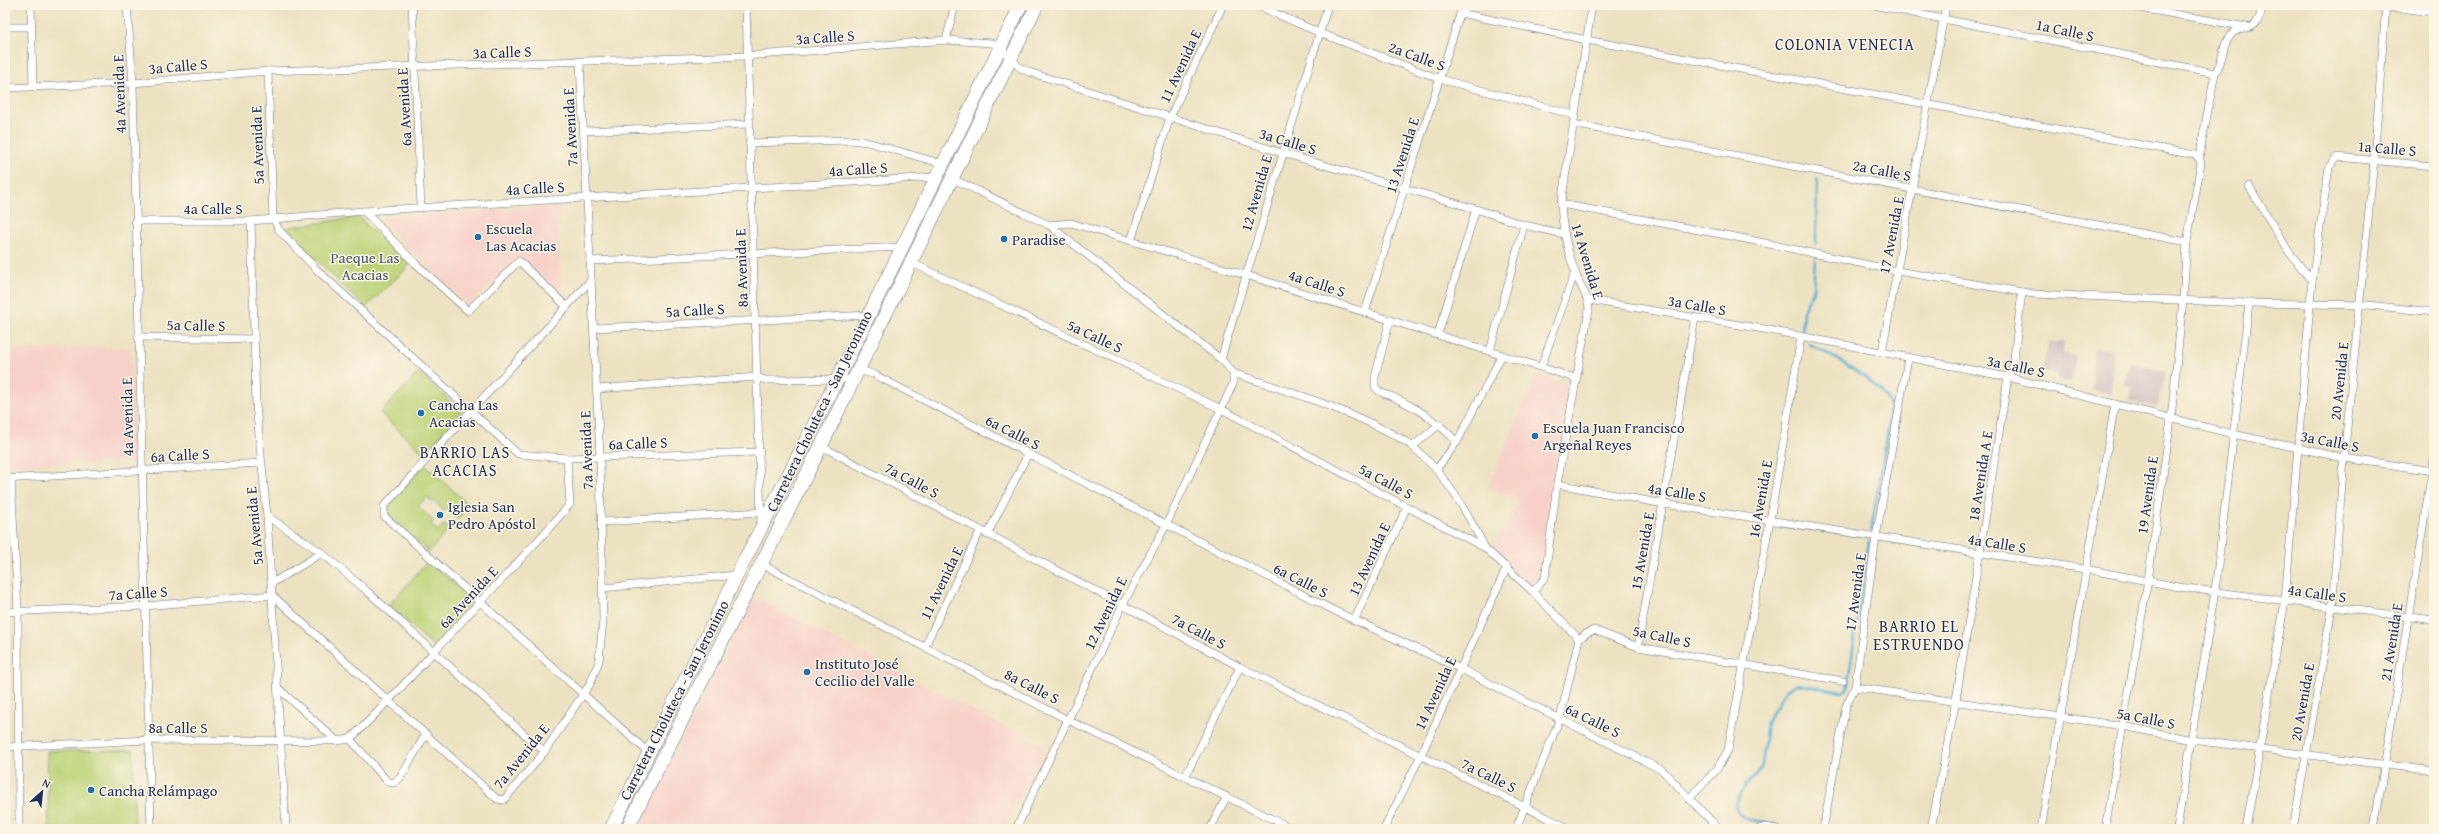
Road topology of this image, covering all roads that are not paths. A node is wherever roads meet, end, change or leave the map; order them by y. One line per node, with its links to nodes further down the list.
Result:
1 (31, 5): 23 (street)
2 (127, 5): 36 (street, 4a Avenida E)
3 (412, 5): 32 (street, 6a Avenida E)
4 (746, 5): 29 (street, 8a Avenida E)
5 (955, 5): 26 (street)
6 (1021, 5): 28 (highway, Carretera Choluteca - San Jeronimo)
7 (1037, 5): 30 (highway, Carretera Choluteca - San Jeronimo)
8 (1223, 5): 41 (street, 11 Avenida E)
9 (1256, 5): 25 (street, 2a Calle S)
10 (1328, 5): 25 (street, 12 Avenida E)
11 (1463, 5): 20 (street, 13 Avenida E)
12 (1592, 5): 27 (street, 14 Avenida E)
13 (1873, 5): 21 (street, 1a Calle S)
14 (1946, 5): 21 (street, 17 Avenida E)
15 (2123, 5): 24 (street)
16 (2263, 5): 24 (street)
17 (2370, 5): 18 (street)
18 (2386, 6): 19 (street); 47 (street, 20 Avenida E)
19 (2434, 12)
20 (1460, 13): 27 (street); 35 (street, 13 Avenida E)
21 (1943, 19): 34 (street, 1a Calle S); 39 (street, 17 Avenida E)
22 (5, 27): 23 (street)
23 (32, 27): 37 (street)
24 (2249, 28): 34 (street)
25 (1320, 33): 35 (street, 2a Calle S); 46 (street, 12 Avenida E)
26 (946, 40): 28 (street, 3a Calle S); 29 (street, 3a Calle S)
27 (1586, 40): 39 (street); 40 (street, 14 Avenida E)
28 (1000, 47): 30 (street, 3a Calle S); 49 (highway, Carretera Choluteca - San Jeronimo)
29 (746, 56): 31 (street, 3a Calle S); 42 (street, 8a Avenida E)
30 (1010, 58): 41 (street, 3a Calle S); 52 (highway, Carretera Choluteca - San Jeronimo)
31 (580, 63): 32 (street, 3a Calle S); 44 (street, 7a Avenida E)
32 (415, 67): 33 (street, 3a Calle S); 59 (street, 6a Avenida E)
33 (268, 71): 36 (street, 3a Calle S); 62 (street, 5a Avenida E)
34 (2214, 73): 48 (street, 19 Avenida E)
35 (1440, 79): 40 (street, 2a Calle S); 54 (street, 13 Avenida E)
36 (133, 83): 37 (street, 3a Calle S); 63 (street, 4a Avenida E)
37 (33, 86): 38 (street, 3a Calle S)
38 (5, 88)
39 (1929, 105): 48 (street); 56 (street, 17 Avenida E)
40 (1574, 115): 43 (street, 14 Avenida E)
41 (1170, 117): 46 (street, 3a Calle S); 68 (street, 11 Avenida E)
42 (748, 124): 44 (street); 45 (street, 8a Avenida E)
43 (1573, 124): 56 (street, 2a Calle S); 58 (street, 14 Avenida E)
44 (583, 132): 57 (street, 7a Avenida E)
45 (749, 143): 49 (street); 55 (street, 8a Avenida E)
46 (1282, 153): 54 (street, 3a Calle S); 76 (street, 12 Avenida E)
47 (2374, 160): 50 (street, 1a Calle S); 78 (street, 1a Calle S); 84 (street, 20 Avenida E)
48 (2200, 161): 69 (street, 19 Avenida E)
49 (943, 164): 51 (highway, Carretera Choluteca - San Jeronimo)
50 (2434, 166)
51 (936, 177): 55 (street, 4a Calle S); 70 (highway, Carretera Choluteca - San Jeronimo)
52 (951, 178): 65 (street); 73 (highway, Carretera Choluteca - San Jeronimo)
53 (2249, 186): 78 (street)
54 (1404, 188): 60 (street, 3a Calle S); 86 (street, 13 Avenida E)
55 (752, 190): 57 (street, 4a Calle S); 71 (street, 8a Avenida E)
56 (1913, 190): 69 (street, 2a Calle S); 74 (street, 17 Avenida E)
57 (587, 198): 59 (street, 4a Calle S); 72 (street, 7a Avenida E)
58 (1561, 204): 67 (street, 14 Avenida E); 74 (street)
59 (421, 208): 61 (street, 4a Calle S)
60 (1476, 209): 66 (street, 3a Calle S); 93 (street)
61 (364, 211): 62 (street, 4a Calle S); 85 (street)
62 (273, 218): 64 (street, 4a Calle S); 112 (street)
63 (135, 221): 64 (street, 4a Calle S); 94 (street, 4a Avenida E)
64 (251, 221): 96 (street, 5a Avenida E)
65 (1049, 225): 68 (street, 4a Calle S); 101 (street)
66 (1524, 225): 67 (street, 3a Calle S); 97 (street)
67 (1564, 234): 75 (street, 14 Avenida E)
68 (1131, 241): 76 (street, 4a Calle S)
69 (2187, 242): 81 (street, 19 Avenida E)
70 (903, 247): 71 (street); 88 (highway, Carretera Choluteca - San Jeronimo)
71 (754, 254): 72 (street); 90 (street, 8a Avenida E)
72 (590, 261): 77 (street, 7a Avenida E)
73 (910, 262): 104 (highway, Carretera Choluteca - San Jeronimo); 111 (street, 5a Calle S)
74 (1897, 271): 79 (street); 98 (street, 17 Avenida E)
75 (1575, 272): 80 (street, 14 Avenida E); 102 (street)
76 (1246, 274): 86 (street, 4a Calle S); 101 (street, 12 Avenida E)
77 (591, 280): 85 (street); 92 (street, 7a Avenida E)
78 (2312, 281): 83 (street)
79 (2022, 292): 81 (street); 105 (street, 18 Avenida A E)
80 (1589, 300): 89 (street, 3a Calle S); 108 (street, 14 Avenida E)
81 (2184, 300): 82 (street); 113 (street, 19 Avenida E)
82 (2249, 303): 83 (street); 115 (street)
83 (2311, 305): 84 (street); 119 (street)
84 (2360, 305): 87 (street); 124 (street, 20 Avenida E)
85 (567, 306): 112 (street)
86 (1365, 312): 91 (street, 4a Calle S)
87 (2434, 312)
88 (870, 315): 90 (street, 5a Calle S); 107 (highway, Carretera Choluteca - San Jeronimo)
89 (1695, 318): 95 (street, 3a Calle S); 132 (street, 15 Avenida E)
90 (756, 320): 92 (street, 5a Calle S); 106 (street, 8a Avenida E)
91 (1390, 320): 93 (street, 4a Calle S); 114 (street)
92 (594, 328): 109 (street, 7a Avenida E)
93 (1438, 334): 97 (street, 4a Calle S)
94 (138, 337): 96 (street, 5a Calle S); 128 (street, 4a Avenida E)
95 (1801, 337): 98 (street, 3a Calle S); 136 (street, 16 Avenida E)
96 (254, 339): 126 (street, 5a Avenida E)
97 (1490, 351): 99 (street, 4a Calle S)
98 (1882, 352): 100 (street, 3a Calle S)
99 (1502, 354): 102 (street, 4a Calle S); 116 (street)
100 (1908, 358): 105 (street, 3a Calle S); 142 (street, 17 Avenida E)
101 (1221, 359): 103 (street)
102 (1541, 367): 108 (street, 4a Calle S)
103 (1233, 373): 111 (street, 12 Avenida E); 118 (street)
104 (856, 375): 107 (street, 6a Calle S); 117 (highway, Carretera Choluteca - San Jeronimo); 121 (street, 6a Calle S)
105 (2008, 377): 110 (street, 3a Calle S); 145 (street, 18 Avenida A E)
106 (757, 378): 107 (street, 6a Calle S); 109 (street, 6a Calle S); 120 (street, 8a Avenida E)
107 (838, 378): 139 (highway, Carretera Choluteca - San Jeronimo)
108 (1575, 378): 131 (street, 14 Avenida E)
109 (597, 389): 122 (street, 7a Avenida E)
110 (2115, 404): 113 (street, 3a Calle S); 148 (street)
111 (1221, 409): 133 (street, 5a Calle S); 138 (street, 12 Avenida E)
112 (471, 412): 123 (street, 6a Calle S); 157 (street)
113 (2171, 419): 115 (street, 3a Calle S); 150 (street, 19 Avenida E)
114 (1440, 424): 116 (street); 118 (street)
115 (2233, 434): 119 (street, 3a Calle S); 153 (street)
116 (1457, 442): 127 (street)
117 (821, 446): 140 (street, 7a Calle S); 146 (highway, Carretera Choluteca - San Jeronimo)
118 (1413, 446): 127 (street)
119 (2299, 448): 124 (street, 3a Calle S); 156 (street)
120 (760, 452): 122 (street, 6a Calle S); 134 (street, 8a Avenida E)
121 (1028, 454): 138 (street, 6a Calle S); 141 (street)
122 (600, 457): 123 (street, 6a Calle S); 137 (street, 7a Avenida E)
123 (567, 458): 157 (street, 6a Avenida E)
124 (2344, 458): 129 (street, 3a Calle S); 160 (street, 20 Avenida E)
125 (2434, 459): 129 (street, 21 Avenida E)
126 (261, 463): 128 (street, 6a Calle S); 135 (street, 5a Avenida E)
127 (1436, 470): 143 (street)
128 (141, 471): 130 (street, 6a Calle S); 159 (street, 4a Avenida E)
129 (2433, 471): 163 (street, 21 Avenida E)
130 (8, 478): 161 (street)
131 (1557, 484): 132 (street, 4a Calle S); 154 (street, 14 Avenida E)
132 (1664, 504): 136 (street, 4a Calle S); 168 (street, 15 Avenida E)
133 (1408, 507): 143 (street, 5a Calle S); 165 (street, 13 Avenida E)
134 (761, 512): 137 (street); 139 (street, 8a Avenida E)
135 (267, 516): 144 (street); 151 (street, 5a Avenida E)
136 (1770, 520): 142 (street, 4a Calle S); 170 (street, 16 Avenida E)
137 (602, 522): 152 (street, 7a Avenida E)
138 (1166, 525): 158 (street, 12 Avenida E); 165 (street, 6a Calle S)
139 (760, 531): 149 (highway, Carretera Choluteca - San Jeronimo)
140 (980, 531): 141 (street, 7a Calle S); 167 (street, 11 Avenida E)
141 (987, 535): 158 (street, 7a Calle S)
142 (1876, 537): 145 (street, 4a Calle S); 174 (street, 17 Avenida E)
143 (1485, 548): 147 (street, 5a Calle S)
144 (322, 553): 151 (street); 169 (street)
145 (1981, 553): 148 (street, 4a Calle S); 177 (street, 18 Avenida A E)
146 (761, 564): 167 (street, 8a Calle S); 206 (highway, Carretera Choluteca - San Jeronimo)
147 (1507, 567): 154 (street, 5a Calle S); 172 (street, 14 Avenida E)
148 (2085, 569): 150 (street, 4a Calle S); 179 (street)
149 (737, 575): 152 (street); 194 (highway, Carretera Choluteca - San Jeronimo)
150 (2148, 580): 153 (street, 4a Calle S); 182 (street, 19 Avenida E)
151 (272, 583): 155 (street, 5a Avenida E)
152 (603, 588): 176 (street, 7a Avenida E)
153 (2215, 591): 156 (street, 4a Calle S); 186 (street)
154 (1533, 592): 166 (street, 5a Calle S)
155 (272, 594): 159 (street, 7a Calle S); 175 (street, 5a Avenida E); 178 (street)
156 (2285, 601): 160 (street, 4a Calle S); 191 (street)
157 (480, 602): 169 (street, 6a Avenida E); 176 (street)
158 (1123, 604): 171 (street, 7a Calle S); 181 (street, 12 Avenida E)
159 (144, 606): 161 (street, 7a Calle S); 185 (street, 4a Avenida E)
160 (2332, 609): 163 (street, 4a Calle S); 193 (street, 20 Avenida E)
161 (18, 611): 162 (street, 7a Calle S); 189 (street)
162 (5, 612)
163 (2409, 618): 164 (street, 4a Calle S); 196 (street, 21 Avenida E)
164 (2434, 620)
165 (1354, 621): 172 (street, 6a Calle S)
166 (1579, 639): 168 (street, 5a Calle S); 180 (street)
167 (925, 646): 181 (street, 8a Calle S)
168 (1638, 647): 170 (street, 5a Calle S)
169 (435, 652): 178 (street, 6a Avenida E); 192 (street)
170 (1743, 666): 173 (street, 5a Calle S); 200 (street, 16 Avenida E)
171 (1240, 667): 195 (street, 7a Calle S); 198 (street)
172 (1461, 669): 180 (street, 6a Calle S); 195 (street, 14 Avenida E)
173 (1843, 681)
174 (1855, 686): 177 (street, 5a Calle S); 216 (street, 17 Avenida E)
175 (278, 688): 187 (street); 188 (street, 5a Avenida E)
176 (582, 694): 192 (street, 7a Avenida E); 194 (street)
177 (1956, 700): 179 (street, 5a Calle S); 217 (street, 18 Avenida A E)
178 (390, 701): 183 (street); 184 (street, 6a Avenida E)
179 (2061, 717): 182 (street, 5a Calle S); 218 (street)
180 (1560, 718): 200 (street, 6a Calle S); 201 (street)
181 (1068, 720): 198 (street, 8a Calle S); 207 (street, 12 Avenida E)
182 (2123, 726): 186 (street, 5a Calle S); 219 (street, 19 Avenida E)
183 (426, 734): 184 (street); 192 (street, 7a Avenida E)
184 (350, 739): 187 (street, 8a Calle S)
185 (148, 740): 188 (street, 8a Calle S); 189 (street, 8a Calle S); 203 (street, 4a Avenida E)
186 (2192, 740): 191 (street, 5a Calle S); 220 (street)
187 (337, 741): 188 (street, 8a Calle S)
188 (281, 742): 204 (street, 5a Avenida E)
189 (17, 746): 190 (street, 8a Calle S); 202 (street)
190 (5, 747)
191 (2260, 749): 193 (street, 5a Calle S); 221 (street)
192 (545, 751)
193 (2306, 753): 196 (street, 5a Calle S); 222 (street, 20 Avenida E)
194 (650, 754): 205 (highway, Carretera Choluteca - San Jeronimo)
195 (1421, 755): 201 (street, 7a Calle S); 210 (street, 14 Avenida E)
196 (2384, 766): 197 (street, 5a Calle S); 223 (street, 21 Avenida E)
197 (2434, 770)
198 (1185, 777): 199 (street, 8a Calle S)
199 (1226, 798): 208 (street); 209 (street, 8a Calle S)
200 (1689, 798): 213 (street, 6a Calle S)
201 (1524, 806): 211 (street); 212 (street, 7a Calle S)
202 (19, 829)
203 (151, 829)
204 (286, 829)
205 (611, 829)
206 (627, 829)
207 (1016, 829)
208 (1210, 829)
209 (1293, 829)
210 (1384, 829)
211 (1516, 829)
212 (1570, 829)
213 (1719, 829)
214 (1759, 829): 215 (street)
215 (1777, 829)
216 (1823, 829)
217 (1931, 829)
218 (2041, 829)
219 (2105, 829)
220 (2177, 829)
221 (2246, 829)
222 (2293, 829)
223 (2374, 829)

